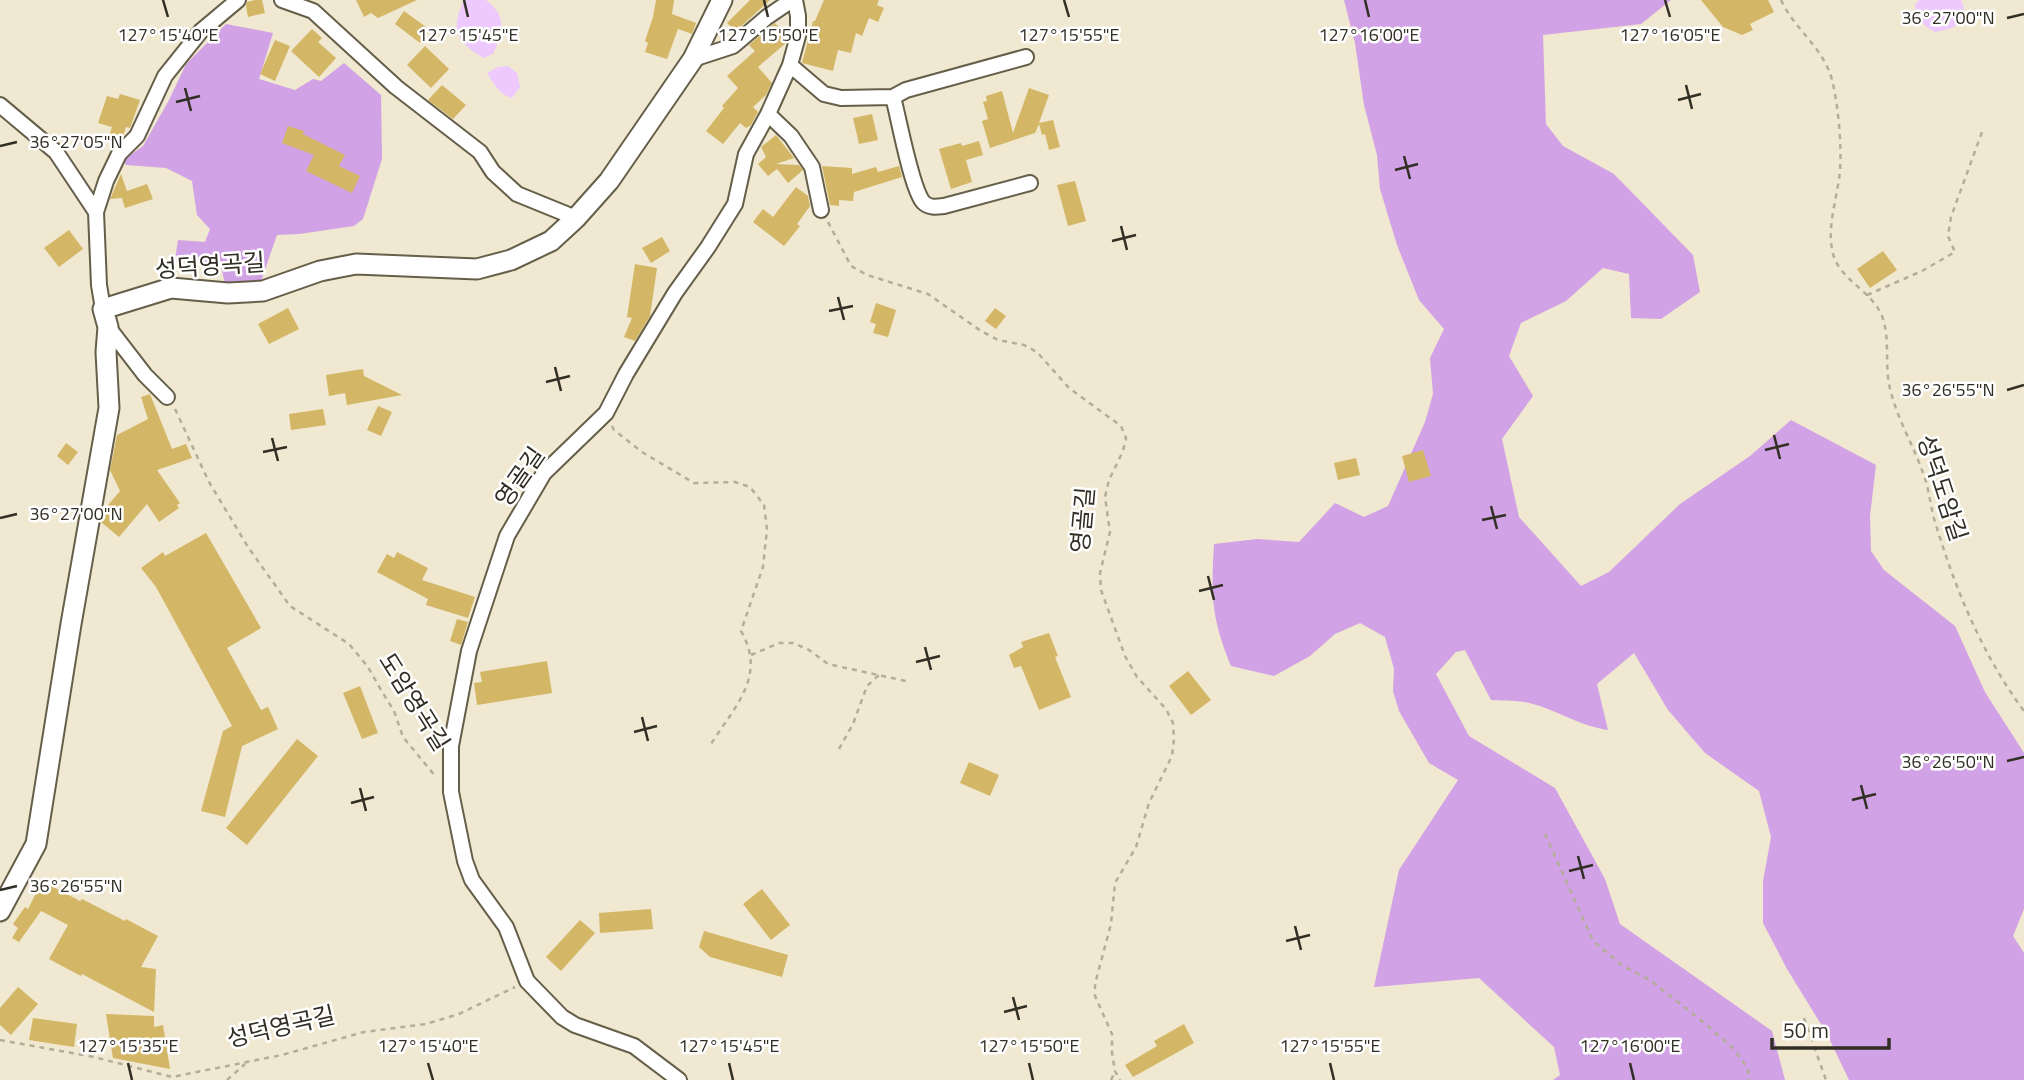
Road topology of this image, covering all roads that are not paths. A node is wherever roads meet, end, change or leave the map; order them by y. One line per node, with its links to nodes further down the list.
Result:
1 (238, 0): 13 (street)
2 (282, 0): 14 (street)
3 (722, 0): 6 (main road, 성덕영곡길)
4 (793, 0): 6 (street); 7 (street, 영골길)
5 (1026, 57): 8 (street)
6 (693, 59): 14 (main road, 성덕영곡길)
7 (790, 65): 8 (street); 10 (street, 영골길)
8 (893, 97): 11 (street)
9 (0, 105): 13 (street)
10 (768, 114): 12 (street); 18 (street, 영골길)
11 (1030, 183)
12 (821, 210)
13 (96, 212): 15 (street)
14 (576, 218): 15 (main road, 성덕영곡길)
15 (106, 318): 16 (street); 17 (main road)
16 (167, 397)
17 (0, 911)
18 (679, 1080)

